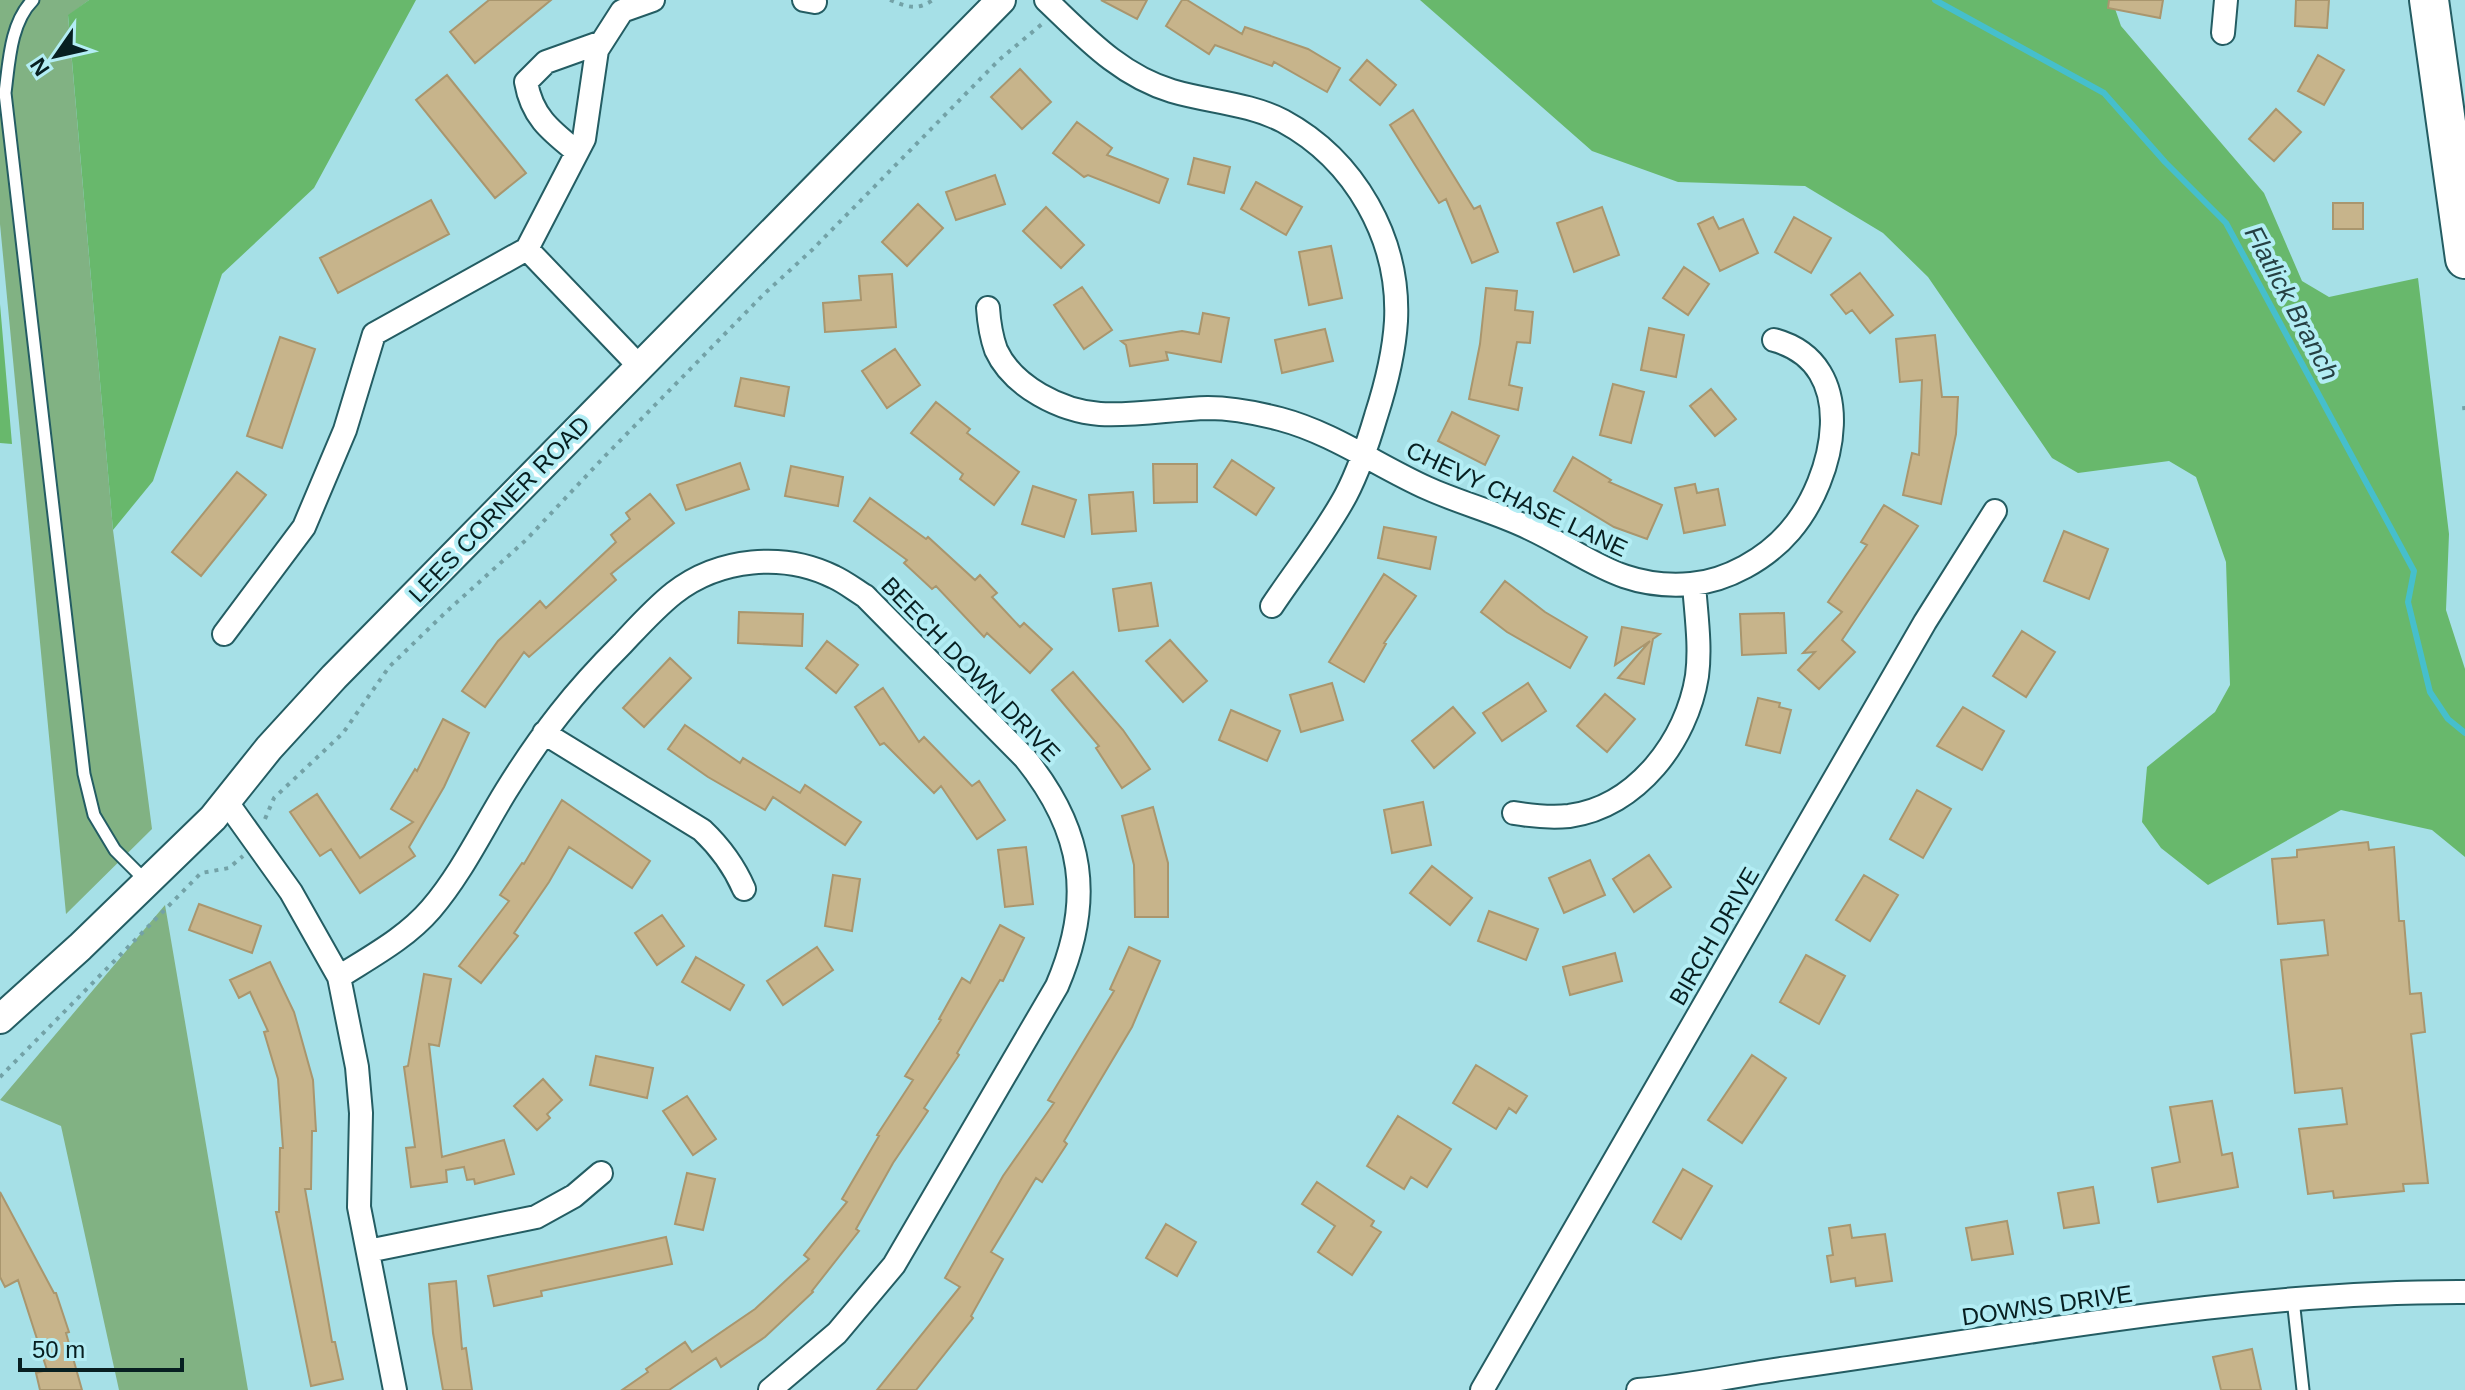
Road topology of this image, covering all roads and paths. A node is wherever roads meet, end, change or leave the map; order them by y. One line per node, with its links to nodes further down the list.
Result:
1 (33, 0): 28 (lane)
2 (653, 0): 10 (street)
3 (890, 0): 4 (path)
4 (933, 0)
5 (1001, 0): 16 (street, LEES CORNER ROAD)
6 (2226, 0): 9 (street)
7 (2429, 0): 13 (highway)
8 (1051, 5): 19 (street); 27 (path)
9 (2223, 33)
10 (602, 42): 11 (street); 11 (street)
11 (577, 152): 12 (street)
12 (527, 249): 16 (street); 23 (street)
13 (2465, 259)
14 (988, 308): 19 (street, CHEVY CHASE LANE)
15 (1774, 340): 21 (street, CHEVY CHASE LANE)
16 (639, 366): 25 (street, LEES CORNER ROAD)
17 (2464, 406): 18 (path)
18 (2465, 416)
19 (1364, 455): 21 (street, CHEVY CHASE LANE); 22 (street)
20 (1995, 511): 39 (street, BIRCH DRIVE)
21 (1694, 584): 26 (street)
22 (1272, 606)
23 (224, 634)
24 (544, 733): 29 (street); 30 (street, BEECH DOWN DRIVE); 38 (street, BEECH DOWN DRIVE)
25 (226, 801): 27 (street); 28 (street, LEES CORNER ROAD)
26 (1514, 813)
27 (256, 844): 30 (street); 32 (path)
28 (146, 882): 31 (street, LEES CORNER ROAD)
29 (744, 889)
30 (339, 977): 34 (street)
31 (0, 1019)
32 (0, 1077)
33 (601, 1173): 34 (street)
34 (368, 1251): 37 (street)
35 (2465, 1292): 36 (street, DOWNS DRIVE)
36 (2293, 1299): 40 (street, DOWNS DRIVE); 41 (lane)
37 (395, 1390)
38 (770, 1390)
39 (1482, 1390)
40 (1638, 1390)
41 (2303, 1390)

